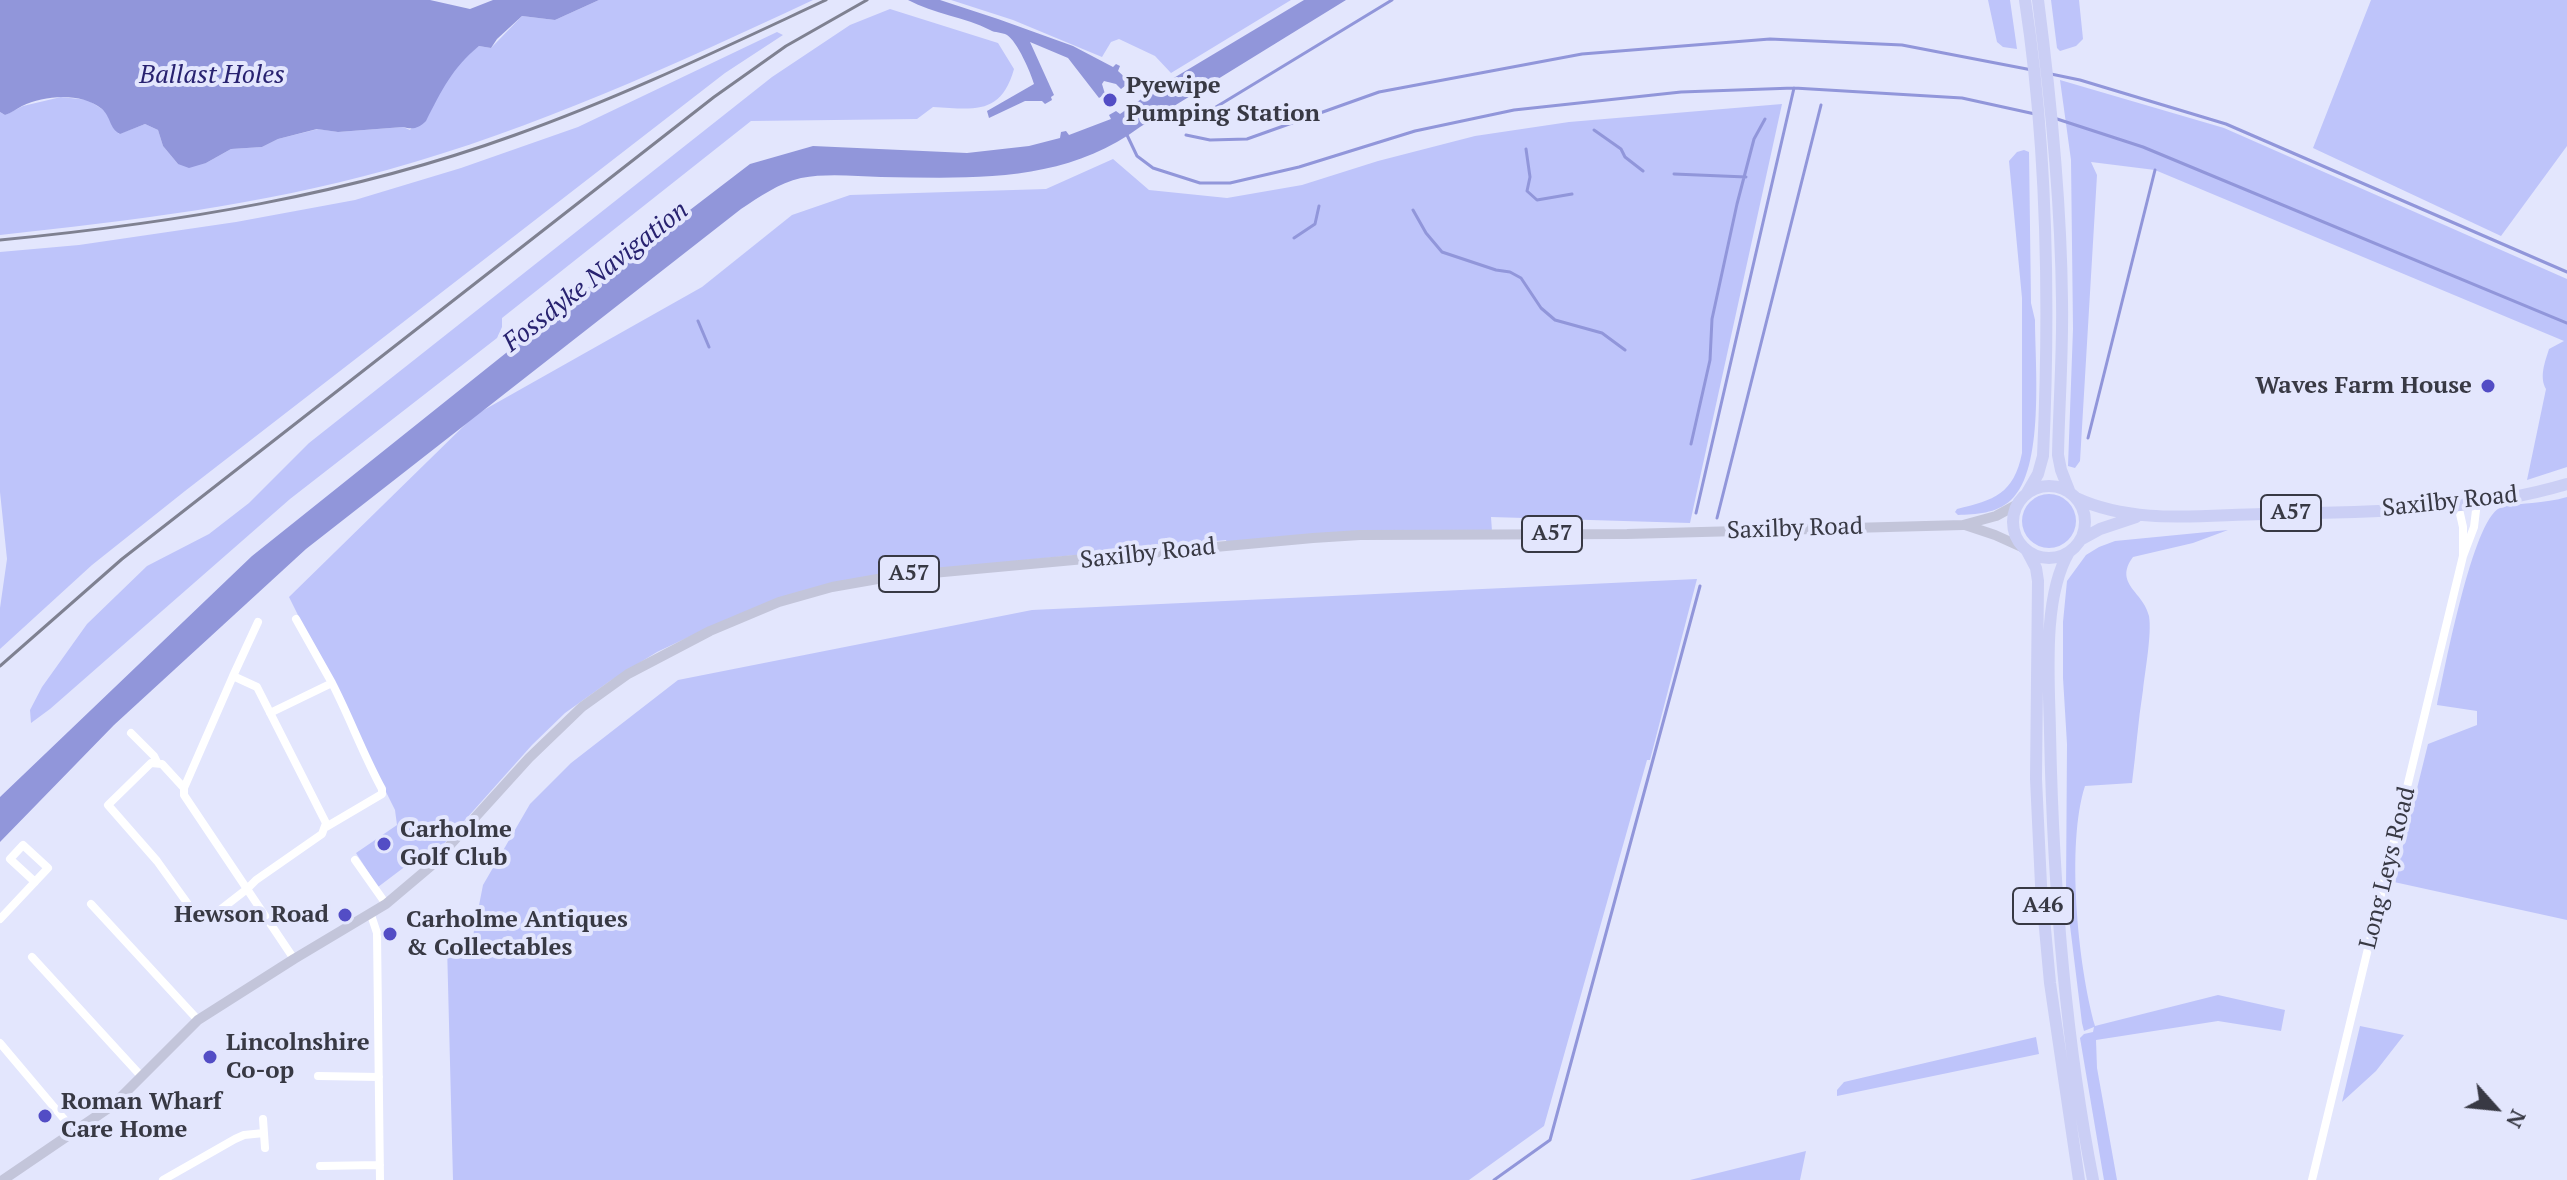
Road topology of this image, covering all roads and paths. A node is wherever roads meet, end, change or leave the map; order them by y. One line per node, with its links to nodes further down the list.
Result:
1 (2025, 0): 3 (highway)
2 (2038, 0): 3 (highway)
3 (2037, 43): 4 (highway)
4 (2048, 151): 6 (highway); 7 (highway)
5 (2567, 484): 8 (highway, Saxilby Road / A57)
6 (2027, 493): 7 (highway); 9 (highway)
7 (2073, 495): 11 (highway, Saxilby Road / A57); 13 (highway)
8 (2477, 502): 10 (highway, Saxilby Road / A57); 16 (street, Long Leys Road)
9 (2018, 504): 12 (main road, Saxilby Road / A57); 14 (highway)
10 (2458, 505): 11 (highway, Saxilby Road / A57); 16 (street, Long Leys Road)
11 (2139, 516): 13 (highway, Saxilby Road / A57)
12 (1963, 525): 14 (main road, Saxilby Road / A57); 30 (main road, Saxilby Road / A57)
13 (2080, 540): 15 (highway)
14 (2026, 550): 15 (highway); 49 (highway, A46)
15 (2069, 552): 50 (highway, A46)
16 (2463, 556): 51 (street, Long Leys Road)
17 (296, 619): 20 (street)
18 (258, 622): 19 (street)
19 (233, 676): 21 (street); 24 (street)
20 (332, 683): 21 (street); 25 (street)
21 (270, 713): 25 (street)
22 (131, 733): 23 (street)
23 (157, 762): 24 (street); 28 (street)
24 (184, 788): 28 (street)
25 (326, 827): 28 (street)
26 (355, 860): 30 (street)
27 (35, 882): 27 (street); 32 (street)
28 (247, 889): 34 (street)
29 (91, 904): 35 (street)
30 (386, 904): 31 (main road, A57)
31 (371, 915): 34 (main road, A57); 39 (street)
32 (0, 919)
33 (32, 957): 37 (street)
34 (294, 959): 35 (main road, A57)
35 (198, 1020): 37 (main road, A57)
36 (0, 1043): 41 (street)
37 (141, 1076): 41 (main road, A57)
38 (318, 1076): 39 (street)
39 (379, 1077): 44 (street)
40 (263, 1119): 42 (street)
41 (75, 1132): 46 (main road, A57)
42 (264, 1133): 43 (street); 47 (street)
43 (265, 1148)
44 (380, 1165): 45 (street); 48 (street)
45 (320, 1166)
46 (3, 1180)
47 (163, 1180)
48 (380, 1180)
49 (2079, 1180)
50 (2093, 1180)
51 (2312, 1180)

